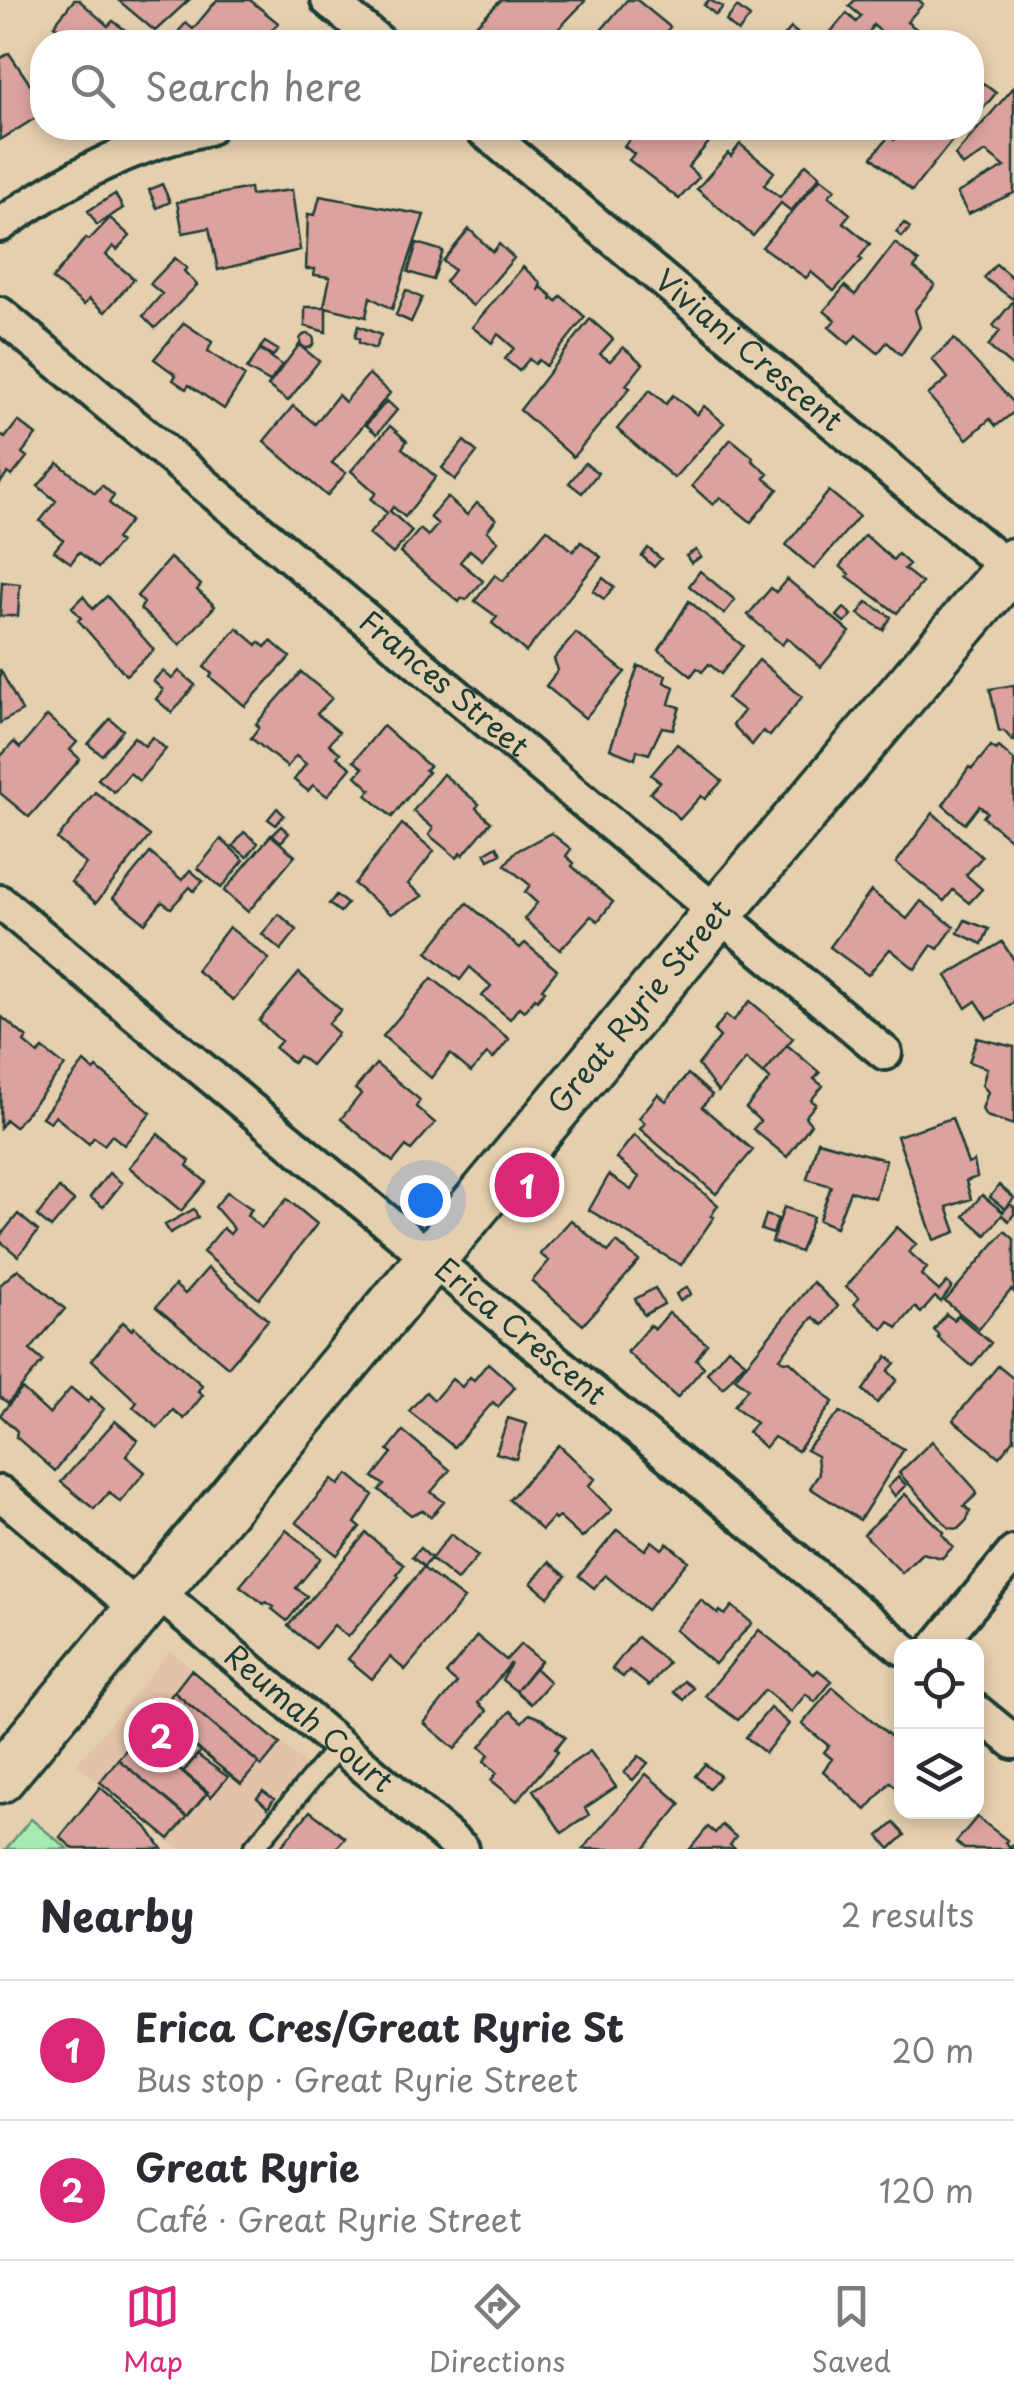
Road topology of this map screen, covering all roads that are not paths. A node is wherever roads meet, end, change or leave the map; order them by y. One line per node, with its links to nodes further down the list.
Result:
1 (328, 0): 2 (street)
2 (365, 30)
3 (159, 140): 5 (street)
4 (495, 140): 7 (street, Viviani Crescent)
5 (0, 225)
6 (0, 314): 9 (street, Frances Street)
7 (1012, 568): 9 (main road, Great Ryrie Street)
8 (0, 902): 11 (street, Erica Crescent)
9 (718, 913): 10 (street, Frances Street); 11 (main road, Great Ryrie Street)
10 (885, 1052)
11 (430, 1259): 14 (main road, Great Ryrie Street); 16 (street, Erica Crescent)
12 (0, 1493): 14 (street, Reumah Court)
13 (1014, 1553): 15 (street)
14 (146, 1599): 19 (street, Reumah Court); 20 (main road, Great Ryrie Street)
15 (943, 1639)
16 (894, 1641)
17 (984, 1718): 18 (street)
18 (1014, 1742)
19 (338, 1745): 21 (lane); 22 (street, Reumah Court)
20 (0, 1778)
21 (253, 1849)
22 (462, 1849)

